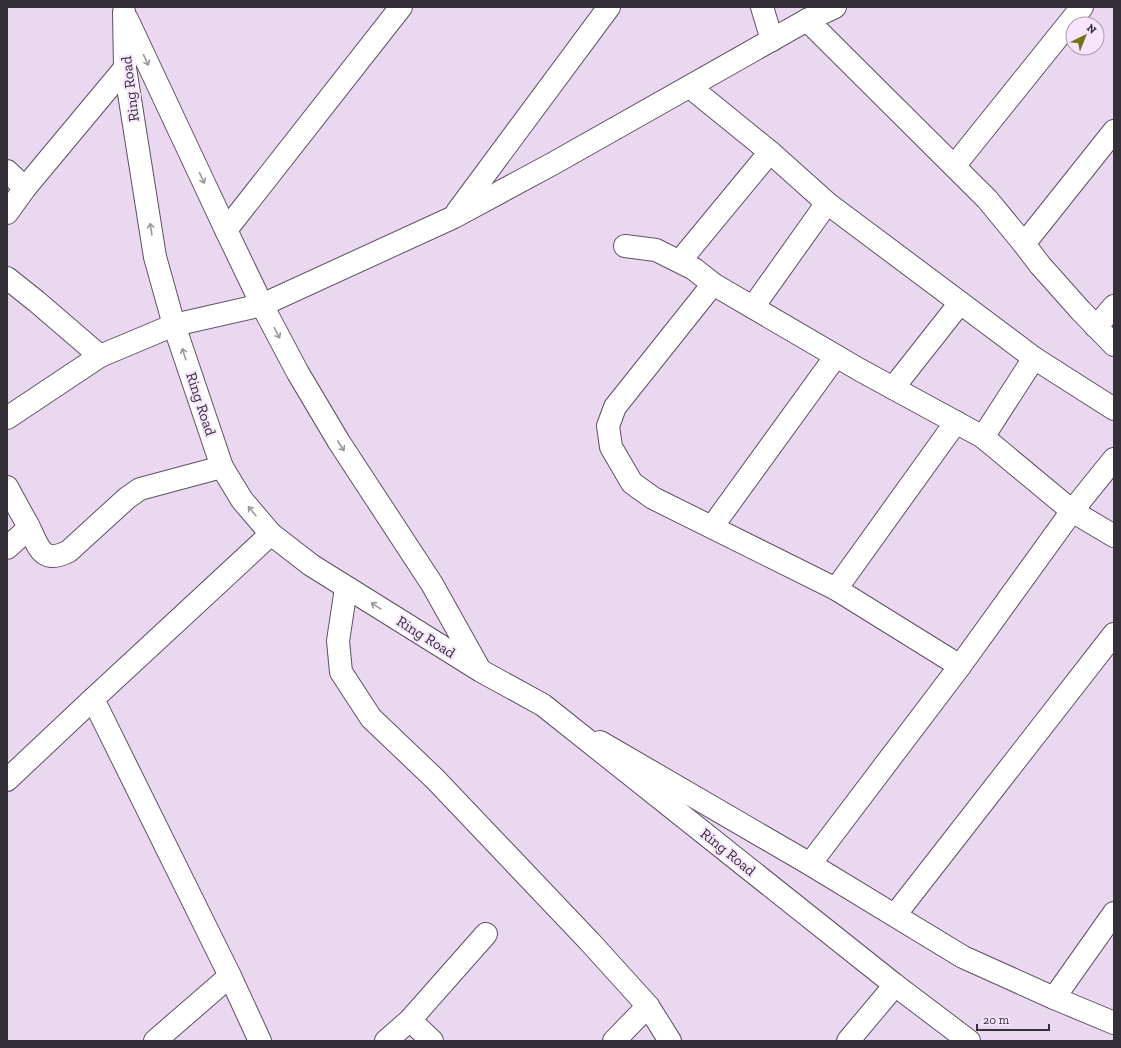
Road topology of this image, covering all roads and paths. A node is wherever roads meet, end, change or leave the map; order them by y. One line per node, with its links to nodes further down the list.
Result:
1 (401, 7): 19 (street)
2 (609, 7): 18 (street)
3 (762, 7): 8 (street)
4 (835, 7): 7 (street)
5 (1082, 7): 13 (street)
6 (123, 10): 9 (street, Ring Road); 19 (street, Ring Road, one-way to 19)
7 (807, 20): 8 (street); 13 (street)
8 (772, 40): 10 (street)
9 (125, 68): 15 (street); 29 (street, Ring Road, one-way to 9)
10 (690, 87): 12 (street); 18 (street)
11 (1114, 131): 20 (street)
12 (770, 152): 16 (street); 22 (street)
13 (955, 165): 20 (street)
14 (7, 171): 15 (street)
15 (25, 188): 17 (street)
16 (827, 203): 25 (street); 28 (street)
17 (7, 213)
18 (454, 217): 26 (street)
19 (226, 230): 26 (street, Ring Road)
20 (1024, 244): 30 (street)
21 (624, 246): 22 (street)
22 (680, 261): 24 (street)
23 (7, 278): 32 (street)
24 (713, 284): 28 (street); 44 (street)
25 (960, 303): 34 (street); 35 (street)
26 (262, 305): 29 (street); 53 (street, Ring Road, one-way to 53)
27 (1114, 306): 30 (street)
28 (754, 307): 33 (street)
29 (174, 325): 32 (street); 41 (street, Ring Road, one-way to 29)
30 (1096, 327): 31 (street)
31 (1114, 345)
32 (100, 356): 37 (street)
33 (836, 356): 35 (street); 44 (street)
34 (1034, 358): 36 (street); 39 (street)
35 (893, 388): 38 (street)
36 (1114, 409)
37 (7, 418)
38 (956, 422): 39 (street); 50 (street)
39 (983, 437): 43 (street)
40 (1114, 459): 43 (street)
41 (222, 467): 45 (street); 46 (street, Ring Road, one-way to 41)
42 (7, 487): 45 (street)
43 (1072, 511): 47 (street); 52 (street)
44 (712, 527): 50 (street)
45 (29, 528): 48 (street)
46 (271, 534): 49 (street, Ring Road); 54 (street)
47 (1114, 536)
48 (7, 548)
49 (346, 588): 53 (street, Ring Road, one-way to 49); 64 (street)
50 (836, 589): 52 (street)
51 (1114, 634): 59 (street)
52 (960, 666): 57 (street)
53 (480, 671): 55 (street, Ring Road)
54 (93, 699): 56 (street); 61 (street)
55 (563, 720): 57 (street); 62 (street, Ring Road)
56 (7, 780)
57 (810, 864): 59 (street)
58 (1114, 913): 63 (street)
59 (895, 915): 63 (street)
60 (486, 934): 65 (street)
61 (230, 976): 67 (street); 68 (street)
62 (895, 985): 73 (street); 74 (street, Ring Road)
63 (1054, 998): 66 (street)
64 (648, 1006): 71 (street); 72 (street)
65 (410, 1020): 69 (street); 70 (street)
66 (1114, 1023)
67 (155, 1041)
68 (260, 1041)
69 (386, 1041)
70 (432, 1041)
71 (614, 1041)
72 (670, 1041)
73 (848, 1041)
74 (969, 1041)

